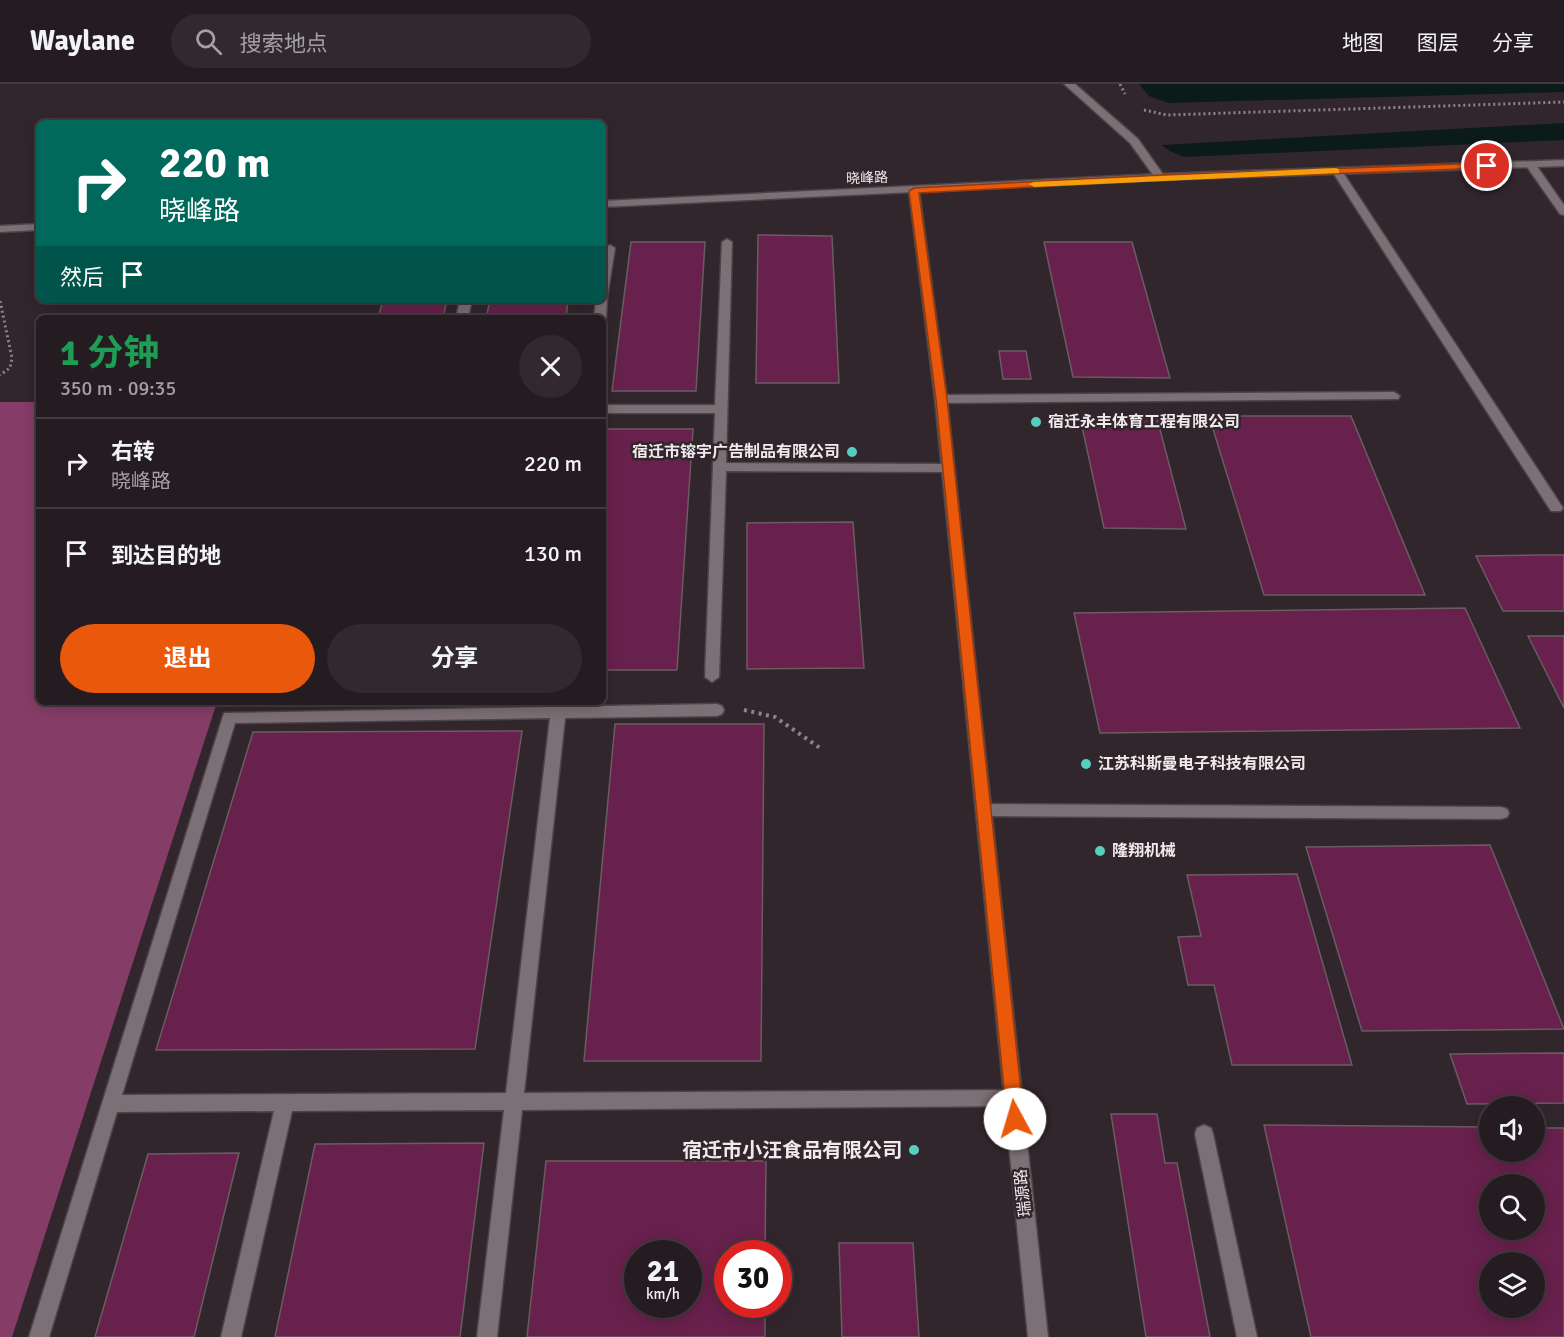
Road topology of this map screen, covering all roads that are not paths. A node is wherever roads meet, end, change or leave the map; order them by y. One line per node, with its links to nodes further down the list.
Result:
1 (1069, 84): 5 (street)
2 (1564, 163): 3 (street, 晓峰路)
3 (1530, 164): 4 (street, 晓峰路); 8 (street)
4 (1337, 171): 5 (street, 晓峰路); 20 (street)
5 (1160, 177): 6 (street, 晓峰路)
6 (914, 191): 7 (street, 晓峰路); 15 (street, 瑞源路)
7 (606, 204)
8 (1564, 212)
9 (36, 227): 10 (street)
10 (0, 229)
11 (728, 242): 17 (street)
12 (610, 248): 13 (street)
13 (606, 277)
14 (1394, 396): 15 (street)
15 (941, 399): 19 (street, 瑞源路)
16 (606, 409): 17 (street)
17 (722, 409): 18 (street)
18 (719, 467): 19 (street); 21 (street)
19 (948, 468): 24 (street, 瑞源路)
20 (1556, 508)
21 (712, 677)
22 (717, 710): 23 (street)
23 (558, 712): 27 (street); 29 (street)
24 (984, 810): 25 (street); 26 (street, 瑞源路)
25 (1501, 813)
26 (1013, 1098): 27 (street); 34 (street, 瑞源路)
27 (515, 1101): 28 (street); 33 (street)
28 (285, 1103): 29 (street); 32 (street)
29 (110, 1104): 31 (street)
30 (1204, 1134): 35 (street)
31 (39, 1337)
32 (231, 1337)
33 (487, 1337)
34 (1038, 1337)
35 (1247, 1337)

